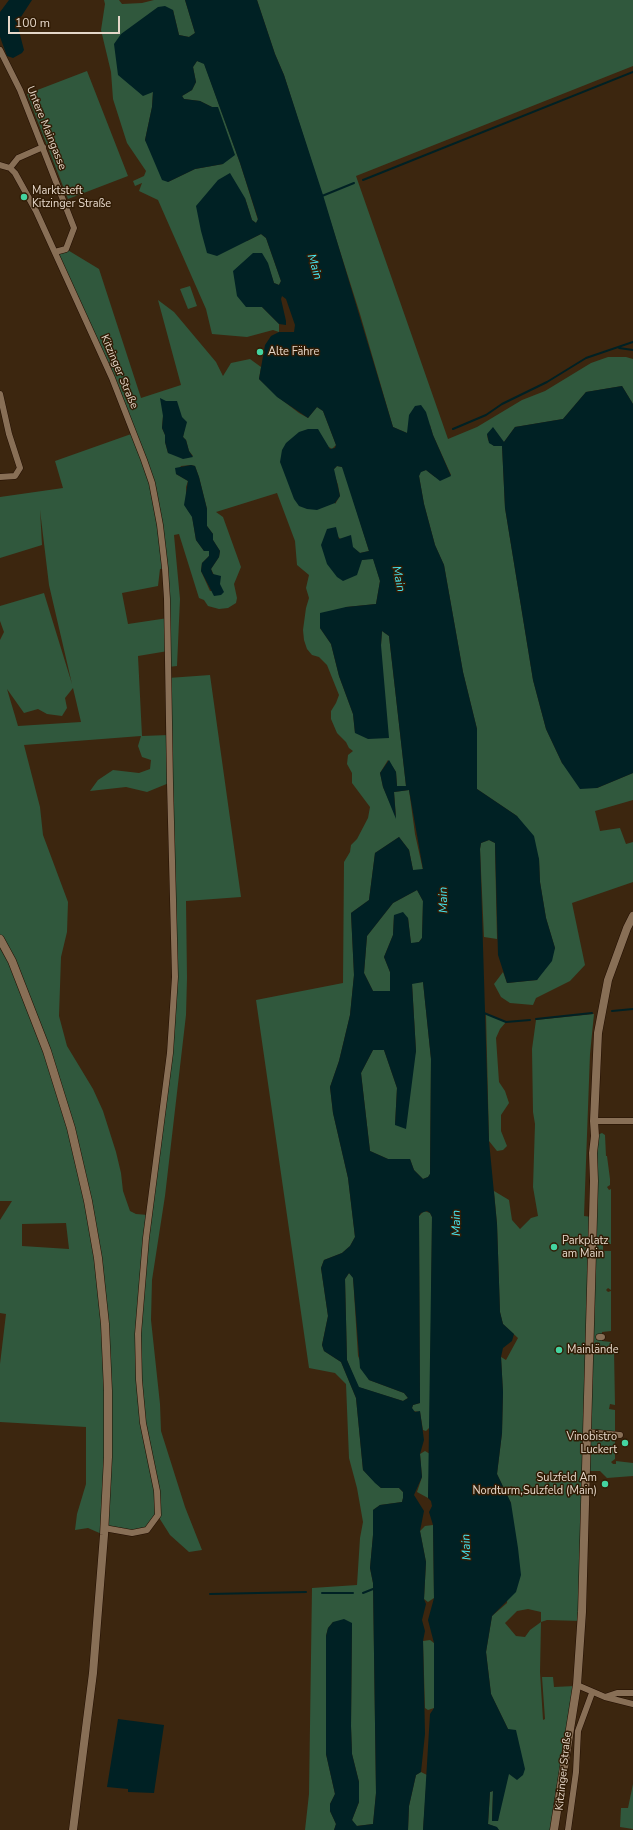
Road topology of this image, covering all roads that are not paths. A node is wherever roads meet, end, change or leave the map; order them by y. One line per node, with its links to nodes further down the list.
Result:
1 (0, 50): 2 (street, Untere Maingasse)
2 (43, 147): 4 (street); 5 (street, Untere Maingasse)
3 (0, 165): 4 (street)
4 (10, 168): 5 (street, Kitzinger Straße)
5 (55, 252): 14 (street, Kitzinger Straße)
6 (0, 394): 7 (street)
7 (0, 477)
8 (633, 916): 10 (main road)
9 (0, 938): 14 (main road)
10 (594, 1121): 11 (street); 12 (main road)
11 (633, 1121)
12 (587, 1432): 13 (street); 15 (main road)
13 (620, 1435)
14 (104, 1528): 20 (main road)
15 (577, 1685): 16 (street); 21 (main road)
16 (592, 1693): 18 (street); 22 (street, Kitzinger Straße)
17 (633, 1693): 18 (street)
18 (605, 1697): 19 (street)
19 (633, 1704)
20 (73, 1830)
21 (554, 1830)
22 (568, 1830)

